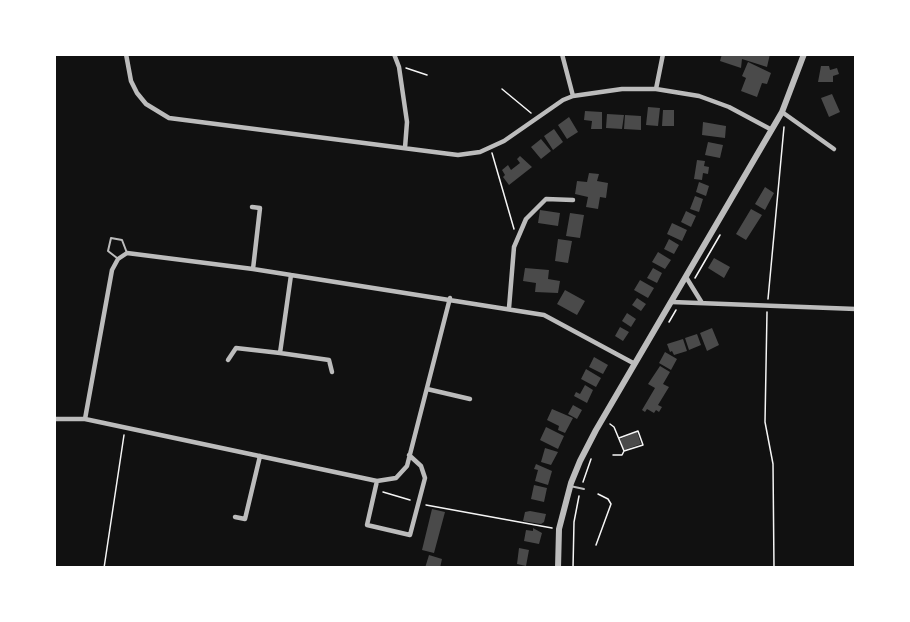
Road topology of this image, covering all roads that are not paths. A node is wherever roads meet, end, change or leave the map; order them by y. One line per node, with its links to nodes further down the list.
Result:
1 (126, 54): 10 (street)
2 (394, 54): 10 (street)
3 (562, 54): 7 (street)
4 (663, 54): 6 (street)
5 (804, 54): 8 (street)
6 (656, 89): 7 (street); 9 (street)
7 (573, 96): 10 (street)
8 (782, 112): 9 (street); 11 (street)
9 (772, 130): 18 (street)
10 (405, 148)
11 (834, 149)
12 (573, 200): 22 (street)
13 (252, 207): 16 (street)
14 (127, 253): 15 (street); 15 (lane); 16 (street)
15 (118, 259): 31 (street)
16 (252, 269): 17 (street)
17 (291, 274): 19 (street); 24 (street)
18 (686, 277): 20 (street); 21 (street)
19 (450, 298): 22 (street); 28 (street)
20 (672, 302): 21 (street); 26 (street)
21 (702, 303): 23 (street)
22 (509, 308): 26 (street)
23 (856, 309)
24 (280, 353): 25 (street); 27 (street)
25 (228, 360)
26 (634, 364): 35 (street)
27 (332, 372)
28 (427, 389): 29 (street); 32 (street)
29 (470, 399)
30 (54, 419): 31 (street)
31 (85, 419): 33 (street)
32 (410, 455): 34 (street); 34 (street)
33 (260, 456): 34 (street); 37 (street)
34 (377, 481)
35 (570, 486): 36 (lane); 38 (street)
36 (582, 489)
37 (235, 517)
38 (558, 568)

